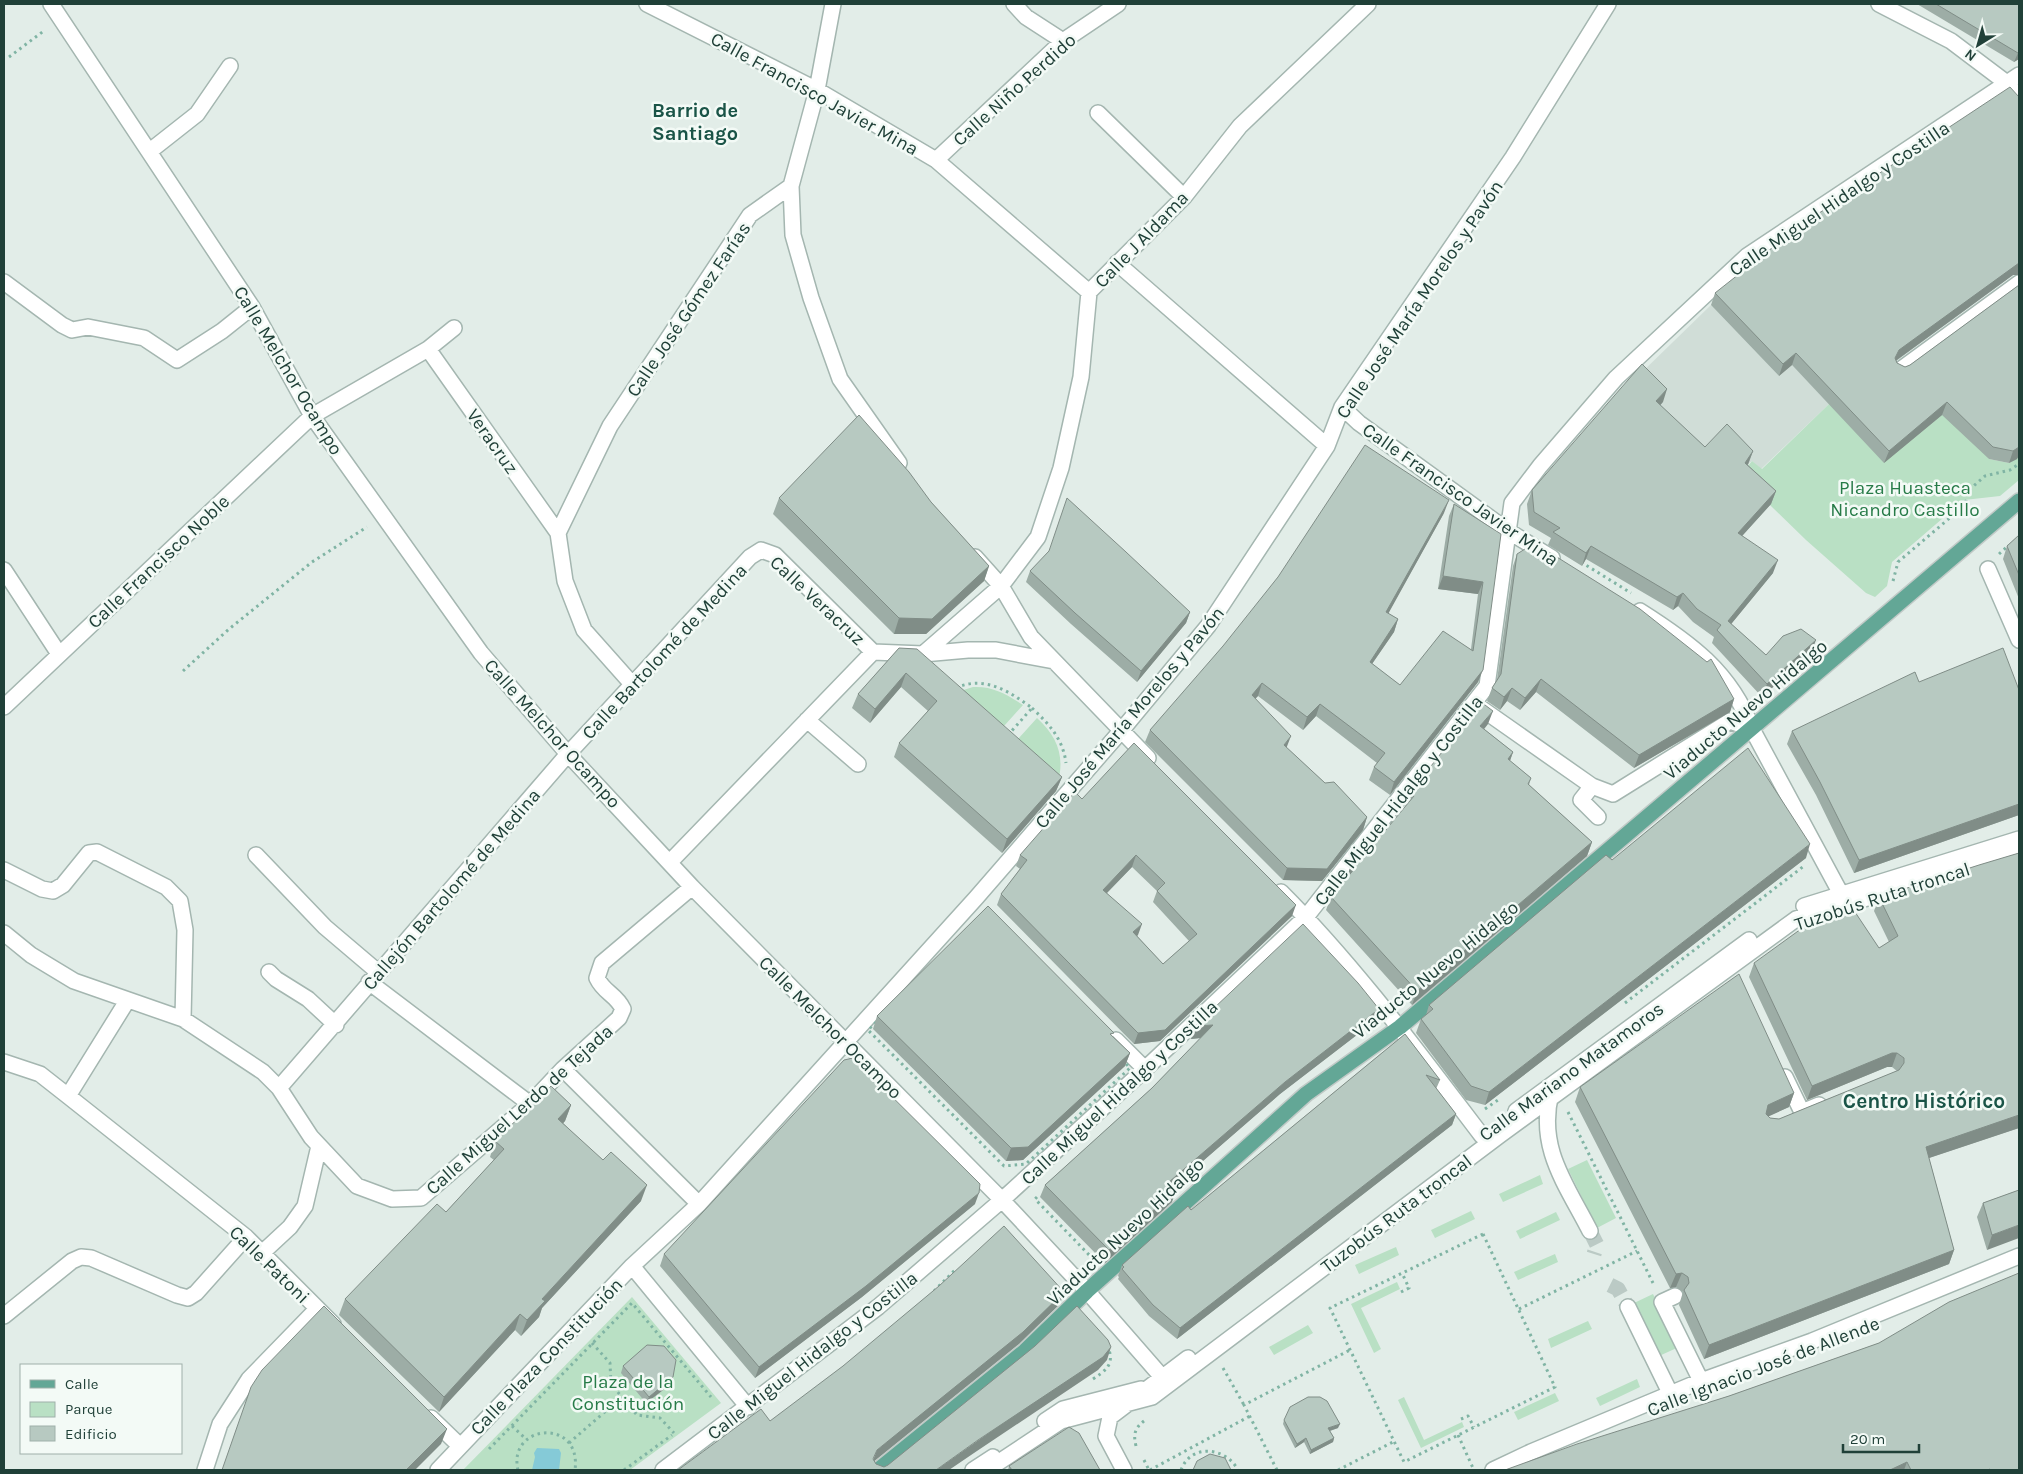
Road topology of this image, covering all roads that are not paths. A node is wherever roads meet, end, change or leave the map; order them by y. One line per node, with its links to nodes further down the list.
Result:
1 (51, 4): 15 (street, Calle Melchor Ocampo)
2 (647, 4): 12 (street, Calle Francisco Javier Mina)
3 (1014, 4): 9 (street)
4 (1118, 4): 9 (street, Calle Niño Perdido)
5 (1368, 4): 18 (street, Calle J Aldama)
6 (1608, 4): 27 (street, Calle José María Morelos y Pavón)
7 (1884, 4): 11 (street)
8 (828, 7): 12 (street)
9 (1063, 40): 16 (street, Calle Niño Perdido)
10 (230, 66): 15 (street)
11 (2014, 80): 13 (street); 32 (street, Calle Miguel Hidalgo y Costilla)
12 (817, 90): 16 (street, Calle Francisco Javier Mina); 17 (street)
13 (2019, 96)
14 (1098, 113): 18 (street)
15 (150, 150): 23 (street, Calle Melchor Ocampo)
16 (936, 160): 22 (street, Calle Francisco Javier Mina)
17 (791, 186): 30 (street); 33 (street, Calle José Gómez Farías)
18 (1184, 197): 19 (street, Calle J Aldama)
19 (1117, 263): 22 (street, Calle J Aldama); 29 (street)
20 (4, 282): 23 (street)
21 (2019, 284): 26 (street)
22 (1089, 292): 39 (street, Calle J Aldama)
23 (252, 307): 28 (street, Calle Melchor Ocampo)
24 (454, 328): 25 (street, Calle Francisco Noble)
25 (428, 349): 28 (street, Calle Francisco Noble); 33 (street, Veracruz)
26 (1900, 370)
27 (1342, 407): 29 (street, Calle José María Morelos y Pavón); 32 (street, Calle Francisco Javier Mina)
28 (312, 416): 43 (street, Calle Francisco Noble); 52 (street, Calle Melchor Ocampo)
29 (1327, 446): 51 (street, Calle José María Morelos y Pavón)
30 (905, 472)
31 (2019, 501): 50 (main road, Viaducto Nuevo Hidalgo)
32 (1508, 531): 36 (street, Calle Francisco Javier Mina); 47 (street, Calle Miguel Hidalgo y Costilla)
33 (558, 533): 46 (street)
34 (964, 545): 39 (street)
35 (761, 550): 42 (street, Calle Veracruz); 46 (street, Calle Bartolomé de Medina)
36 (1571, 563)
37 (1988, 569): 41 (street)
38 (4, 570): 43 (street)
39 (1001, 586): 44 (street, Calle J Aldama); 45 (street)
40 (1628, 598): 50 (street)
41 (2019, 640)
42 (874, 652): 44 (street); 49 (street)
43 (59, 654): 48 (street, Calle Francisco Noble)
44 (924, 654): 45 (street)
45 (1054, 661): 51 (street)
46 (632, 684): 52 (street, Calle Bartolomé de Medina)
47 (1474, 703): 55 (street); 67 (street, Calle Miguel Hidalgo y Costilla)
48 (4, 707)
49 (807, 720): 53 (street); 60 (street)
50 (1752, 729): 55 (street); 64 (street); 76 (main road, Viaducto Nuevo Hidalgo)
51 (1121, 731): 54 (street); 65 (street, Calle José María Morelos y Pavón)
52 (568, 754): 60 (street, Calle Melchor Ocampo); 71 (street, Callejón Bartolomé de Medina)
53 (858, 764)
54 (1155, 766)
55 (1592, 786): 56 (street)
56 (1598, 817)
57 (2019, 839): 64 (street, Calle Mariano Matamoros)
58 (2019, 853): 69 (street, Tuzobús Ruta troncal)
59 (256, 855): 71 (street)
60 (670, 862): 63 (street, Calle Melchor Ocampo)
61 (4, 870): 73 (street)
62 (1272, 882): 67 (street)
63 (692, 886): 77 (street, Calle Melchor Ocampo); 80 (street, Calle Miguel Lerdo de Tejada)
64 (1842, 894): 69 (street, Calle Mariano Matamoros)
65 (976, 898): 66 (street); 77 (street, Calle José María Morelos y Pavón)
66 (990, 912)
67 (1306, 917): 76 (street); 81 (street, Calle Miguel Hidalgo y Costilla)
68 (4, 933): 72 (street, Calle Miguel Lerdo de Tejada)
69 (1733, 967): 82 (street, Calle Mariano Matamoros); 85 (street, Tuzobús Ruta troncal)
70 (268, 972): 74 (street)
71 (374, 977): 74 (street, Callejón Bartolomé de Medina); 87 (street)
72 (127, 1001): 73 (street, Calle Miguel Lerdo de Tejada); 84 (street)
73 (183, 1019): 83 (street, Calle Miguel Lerdo de Tejada)
74 (336, 1025): 83 (street, Callejón Bartolomé de Medina)
75 (1105, 1028): 81 (street)
76 (1400, 1028): 90 (street); 100 (main road, Viaducto Nuevo Hidalgo)
77 (846, 1041): 92 (street, Calle Melchor Ocampo); 93 (street, Calle José María Morelos y Pavón)
78 (4, 1062): 84 (street, Calle Patoni)
79 (1781, 1068): 88 (street)
80 (563, 1069): 87 (street, Calle Miguel Lerdo de Tejada); 93 (street)
81 (1138, 1069): 92 (street, Calle Miguel Hidalgo y Costilla)
82 (1554, 1082): 85 (street); 90 (street, Calle Mariano Matamoros)
83 (279, 1088): 91 (street, Calle Miguel Lerdo de Tejada)
84 (68, 1096): 95 (street, Calle Patoni)
85 (1550, 1099): 94 (street); 110 (street, Tuzobús Ruta troncal)
86 (1829, 1101): 88 (street)
87 (530, 1104): 91 (street, Calle Miguel Lerdo de Tejada)
88 (1802, 1112): 89 (street)
89 (1786, 1119)
90 (1482, 1136): 106 (street, Calle Mariano Matamoros)
91 (319, 1146): 96 (street)
92 (1002, 1200): 100 (street, Calle Melchor Ocampo); 111 (street, Calle Miguel Hidalgo y Costilla)
93 (700, 1204): 99 (street, Calle José María Morelos y Pavón)
94 (1590, 1231)
95 (246, 1237): 96 (street, Calle Patoni); 104 (street)
96 (262, 1253): 103 (street, Calle Patoni)
97 (2019, 1256): 107 (street)
98 (2019, 1262): 107 (street, Calle Ignacio José de Allende)
99 (632, 1266): 111 (street, Calle Plaza Constitución); 113 (street, Calle Plaza Constitución)
100 (1087, 1292): 106 (street, Calle Melchor Ocampo); 117 (main road, Viaducto Nuevo Hidalgo)
101 (1668, 1299): 107 (street)
102 (1628, 1307): 109 (street)
103 (318, 1309): 105 (street, Calle Patoni); 114 (street)
104 (4, 1316)
105 (345, 1336)
106 (1162, 1377): 108 (street, Calle Mariano Matamoros)
107 (1703, 1385): 109 (street, Calle Ignacio José de Allende)
108 (1148, 1388): 110 (street, Calle Mariano Matamoros); 118 (street)
109 (1672, 1397): 121 (street); 122 (street, Calle Ignacio José de Allende)
110 (1126, 1404): 119 (street, Tuzobús Ruta troncal); 120 (street)
111 (748, 1407): 116 (street, Calle Miguel Hidalgo y Costilla)
112 (422, 1410): 113 (street)
113 (460, 1446): 115 (street, Calle Plaza Constitución)
114 (205, 1470)
115 (438, 1470)
116 (663, 1470)
117 (878, 1470)
118 (973, 1470)
119 (987, 1470)
120 (1124, 1470)
121 (1493, 1470)
122 (1506, 1470)

